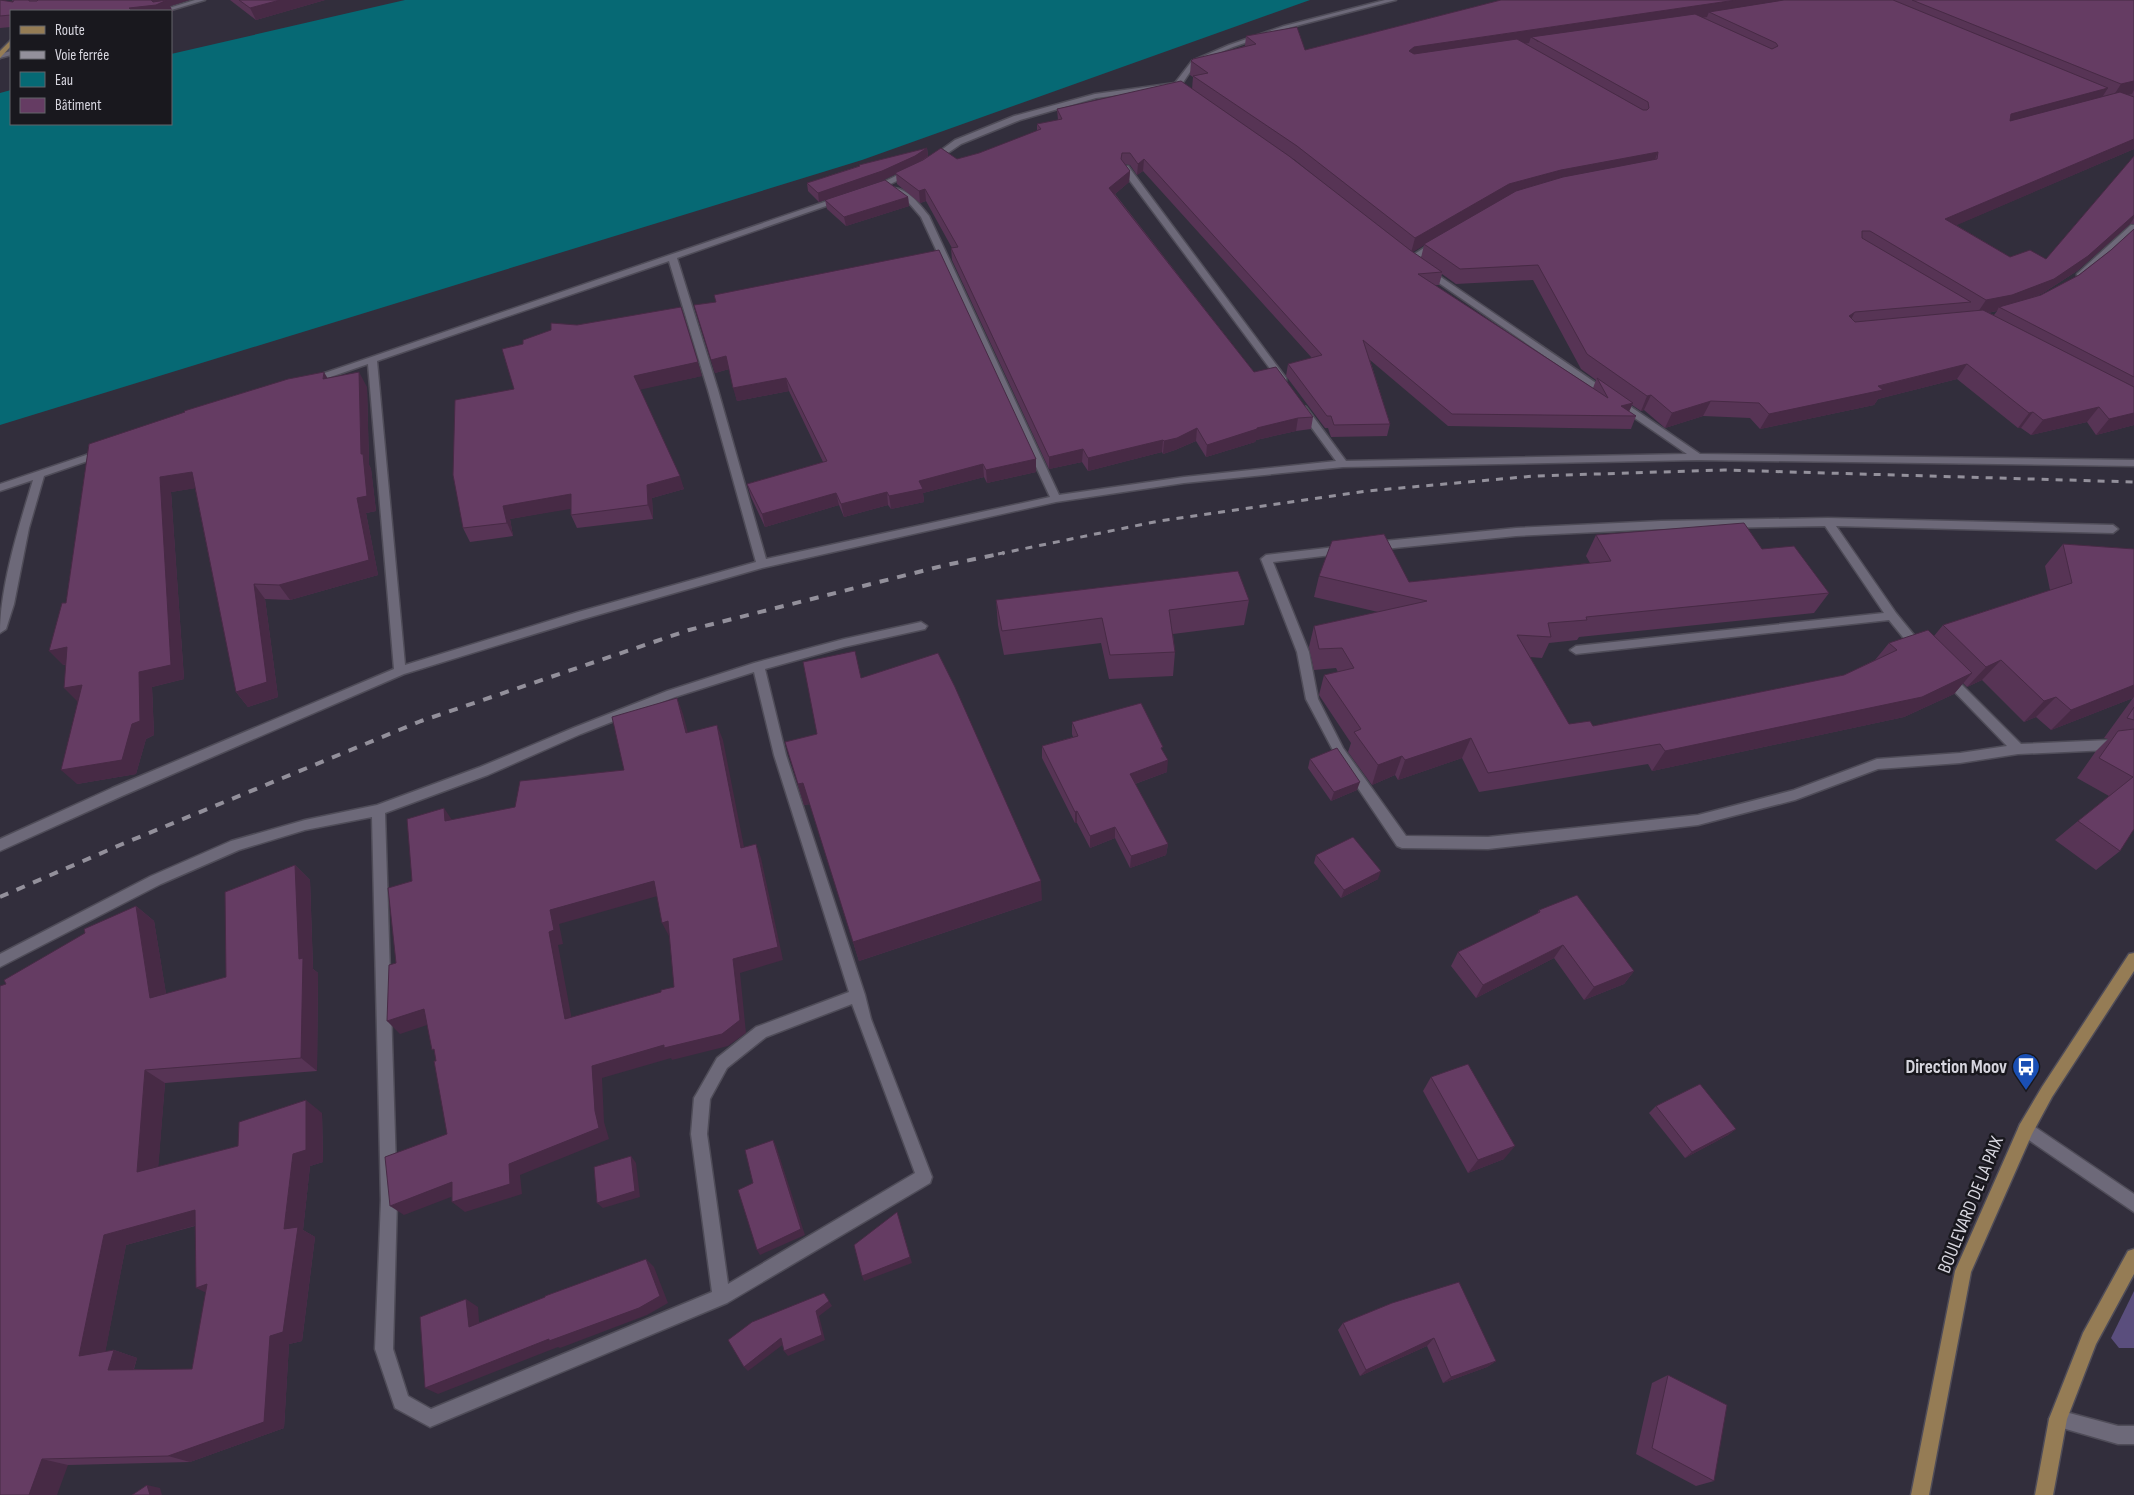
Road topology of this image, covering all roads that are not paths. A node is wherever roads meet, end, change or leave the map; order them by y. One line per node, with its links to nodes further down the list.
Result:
1 (202, 0): 3 (street)
2 (1392, 0): 6 (street)
3 (166, 10)
4 (10, 43): 5 (main road)
5 (0, 56)
6 (1177, 85): 7 (street); 8 (street)
7 (1185, 90)
8 (927, 163)
9 (920, 168): 11 (street)
10 (1124, 168): 17 (street)
11 (887, 184): 14 (street); 26 (street)
12 (2134, 227): 15 (street)
13 (1443, 240): 21 (street)
14 (672, 256): 16 (street); 29 (street)
15 (2070, 284)
16 (372, 360): 18 (street); 35 (street)
17 (1286, 384)
18 (298, 385)
19 (1297, 400): 23 (street)
20 (114, 448): 24 (street)
21 (1698, 457): 22 (street); 23 (street)
22 (2134, 463)
23 (1344, 464): 26 (street)
24 (40, 474): 25 (street); 32 (street)
25 (0, 488)
26 (1056, 499): 29 (street)
27 (1828, 522): 28 (street); 30 (street); 37 (street)
28 (2113, 529)
29 (762, 564): 35 (street)
30 (1892, 616): 33 (street); 37 (street)
31 (921, 626): 34 (street)
32 (0, 629)
33 (1576, 650)
34 (758, 666): 38 (street); 42 (street)
35 (400, 670): 39 (street)
36 (2109, 745): 37 (street)
37 (2018, 749)
38 (378, 810): 41 (street); 46 (street)
39 (0, 845)
40 (2134, 959): 43 (main road, BOULEVARD DE LA PAIX)
41 (0, 962)
42 (858, 994): 46 (street); 46 (street)
43 (2026, 1129): 44 (street); 49 (main road, BOULEVARD DE LA PAIX)
44 (2134, 1204)
45 (2134, 1257): 47 (main road)
46 (720, 1297)
47 (2058, 1419): 48 (street); 50 (main road)
48 (2134, 1435)
49 (1920, 1495)
50 (2044, 1495)

